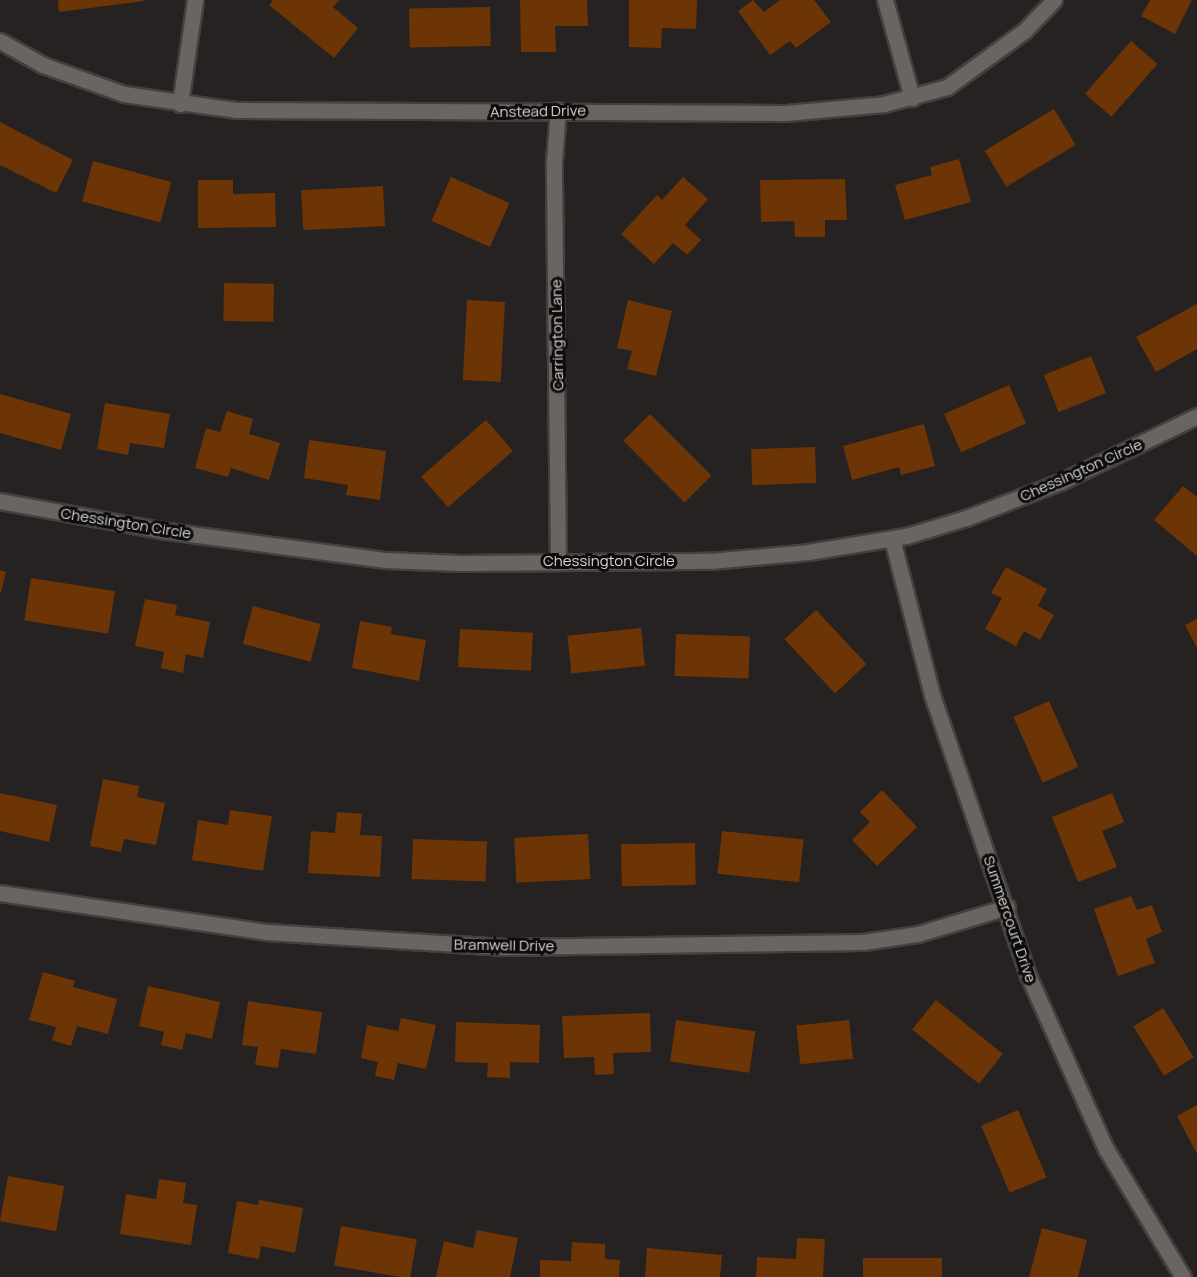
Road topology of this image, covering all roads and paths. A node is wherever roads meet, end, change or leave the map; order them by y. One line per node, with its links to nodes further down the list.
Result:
1 (195, 0): 6 (street)
2 (885, 0): 5 (street)
3 (1054, 0): 5 (street, Anstead Drive)
4 (0, 41): 6 (street, Anstead Drive)
5 (912, 98): 7 (street, Anstead Drive)
6 (180, 104): 7 (street, Anstead Drive)
7 (558, 110): 11 (street, Carrington Lane)
8 (1197, 416): 10 (street, Chessington Circle)
9 (0, 501): 11 (street, Chessington Circle)
10 (892, 539): 11 (street, Chessington Circle); 13 (street, Summercourt Drive)
11 (558, 560)
12 (0, 893): 13 (street, Bramwell Drive)
13 (1007, 907): 14 (street, Summercourt Drive)
14 (1183, 1277)

